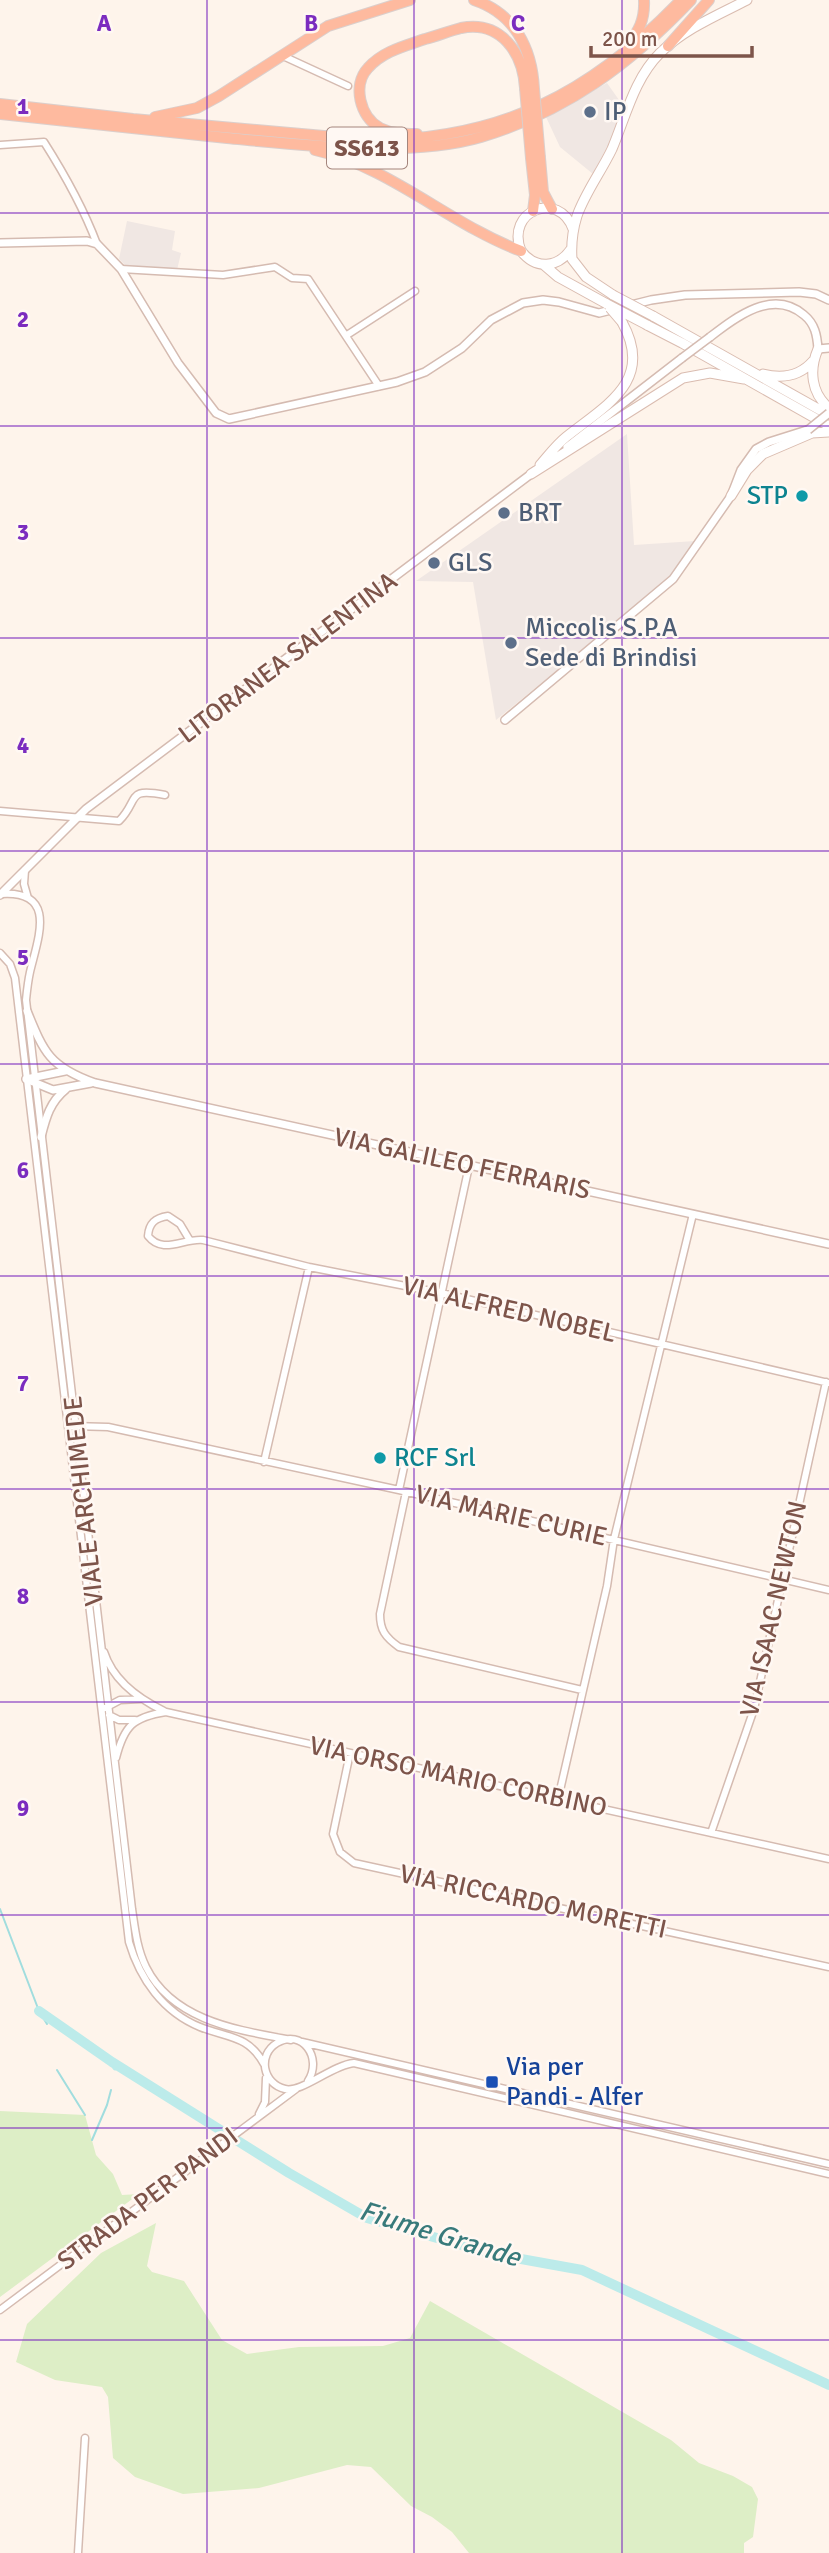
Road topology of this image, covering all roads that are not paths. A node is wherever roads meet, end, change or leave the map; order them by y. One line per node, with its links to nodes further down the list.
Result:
1 (423, 0): 8 (highway)
2 (474, 0): 13 (highway)
3 (644, 0): 11 (highway)
4 (681, 0): 11 (highway, SS613)
5 (691, 0): 18 (highway, SS613)
6 (709, 0): 9 (highway)
7 (747, 0): 9 (main road)
8 (407, 1): 10 (highway)
9 (668, 46): 23 (main road)
10 (282, 55): 12 (street); 16 (highway)
11 (606, 68): 17 (highway, SS613)
12 (348, 86)
13 (530, 88): 17 (highway); 20 (highway, bridge)
14 (0, 104): 16 (highway, SS613)
15 (0, 114): 18 (highway, SS613)
16 (133, 119): 17 (highway, SS613)
17 (446, 134)
18 (290, 144): 27 (highway)
19 (0, 145): 25 (street)
20 (535, 158): 21 (highway); 22 (highway)
21 (552, 209): 22 (main road); 23 (main road)
22 (533, 211): 27 (main road)
23 (573, 231): 26 (main road)
24 (0, 243): 25 (street)
25 (97, 244): 29 (street)
26 (571, 249): 28 (main road); 37 (main road, bridge)
27 (521, 251): 28 (main road)
28 (544, 265): 32 (main road)
29 (121, 268): 33 (street); 39 (street)
30 (415, 291): 33 (street)
31 (829, 299): 39 (street)
32 (607, 304): 38 (main road, bridge); 44 (main road, bridge)
33 (347, 335): 39 (street)
34 (829, 348): 35 (street)
35 (818, 349): 36 (main road); 44 (street, LITORANEA SALENTINA, bridge)
36 (813, 361): 37 (main road); 41 (main road)
37 (752, 371): 41 (main road)
38 (744, 379): 40 (main road); 44 (main road)
39 (379, 386)
40 (797, 409): 42 (main road); 43 (main road)
41 (829, 412): 43 (street, bridge)
42 (829, 429): 43 (main road)
43 (810, 431): 45 (main road)
44 (531, 474): 49 (street, LITORANEA SALENTINA)
45 (731, 496): 46 (street)
46 (505, 720)
47 (165, 795): 49 (street)
48 (0, 811): 49 (street)
49 (78, 817): 50 (street, LITORANEA SALENTINA)
50 (25, 870): 51 (street, LITORANEA SALENTINA); 52 (street, VIALE ARCHIMEDE)
51 (1, 894): 52 (street)
52 (28, 898): 54 (street, VIALE ARCHIMEDE)
53 (0, 953): 56 (street, VIALE ARCHIMEDE)
54 (27, 1011): 55 (street, VIA GALILEO FERRARIS); 56 (street, VIALE ARCHIMEDE)
55 (65, 1070): 56 (street); 57 (street, VIA GALILEO FERRARIS)
56 (32, 1080): 58 (street, VIA GALILEO FERRARIS); 59 (street, VIALE ARCHIMEDE); 69 (street, VIALE ARCHIMEDE)
57 (95, 1083): 58 (street, VIA GALILEO FERRARIS); 60 (street, VIA GALILEO FERRARIS)
58 (67, 1088): 59 (street)
59 (41, 1137): 68 (street, VIALE ARCHIMEDE)
60 (469, 1166): 61 (street, VIA GALILEO FERRARIS); 65 (street)
61 (693, 1214): 63 (street, VIA GALILEO FERRARIS); 66 (street)
62 (189, 1239): 62 (street, VIA ALFRED NOBEL); 64 (street, VIA ALFRED NOBEL)
63 (829, 1244)
64 (309, 1267): 65 (street, VIA ALFRED NOBEL); 70 (street)
65 (441, 1293): 66 (street, VIA ALFRED NOBEL); 71 (street)
66 (662, 1345): 67 (street, VIA ALFRED NOBEL); 72 (street)
67 (828, 1382): 73 (street, VIA ISAAC NEWTON)
68 (76, 1426): 69 (street, VIA MARIE CURIE); 70 (street, VIA MARIE CURIE); 75 (street, VIALE ARCHIMEDE)
69 (67, 1427): 79 (street, VIALE ARCHIMEDE)
70 (264, 1462): 71 (street, VIA MARIE CURIE)
71 (402, 1491): 72 (street, VIA MARIE CURIE); 76 (street)
72 (614, 1539): 73 (street, VIA MARIE CURIE); 76 (street)
73 (781, 1581): 74 (street, VIA MARIE CURIE); 86 (street, VIA ISAAC NEWTON)
74 (829, 1590)
75 (100, 1641): 77 (street); 78 (street, VIALE ARCHIMEDE)
76 (582, 1690): 85 (street)
77 (143, 1699): 78 (street); 80 (street)
78 (108, 1706): 79 (street); 81 (street, VIALE ARCHIMEDE)
79 (100, 1712): 81 (street); 90 (street, VIALE ARCHIMEDE)
80 (166, 1712): 82 (street, VIA ORSO MARIO CORBINO); 83 (street, VIA ORSO MARIO CORBINO)
81 (109, 1715): 82 (street); 84 (street, VIALE ARCHIMEDE)
82 (138, 1719): 84 (street)
83 (350, 1753): 85 (street, VIA ORSO MARIO CORBINO); 88 (street, VIA RICCARDO MORETTI)
84 (115, 1763): 89 (street, VIALE ARCHIMEDE)
85 (558, 1799): 86 (street, VIA ORSO MARIO CORBINO)
86 (711, 1833): 87 (street, VIA ORSO MARIO CORBINO)
87 (829, 1859)
88 (829, 1967)
89 (294, 2040): 90 (street); 91 (street); 94 (street)
90 (265, 2068): 92 (street); 93 (street)
91 (308, 2081): 92 (street, STRADA PER PANDI); 95 (street, STRADA PER PANDI)
92 (296, 2088): 93 (street, STRADA PER PANDI)
93 (255, 2118): 96 (street, STRADA PER PANDI)
94 (829, 2164)
95 (829, 2174)
96 (0, 2310)
97 (85, 2438): 98 (street)
98 (78, 2553)

